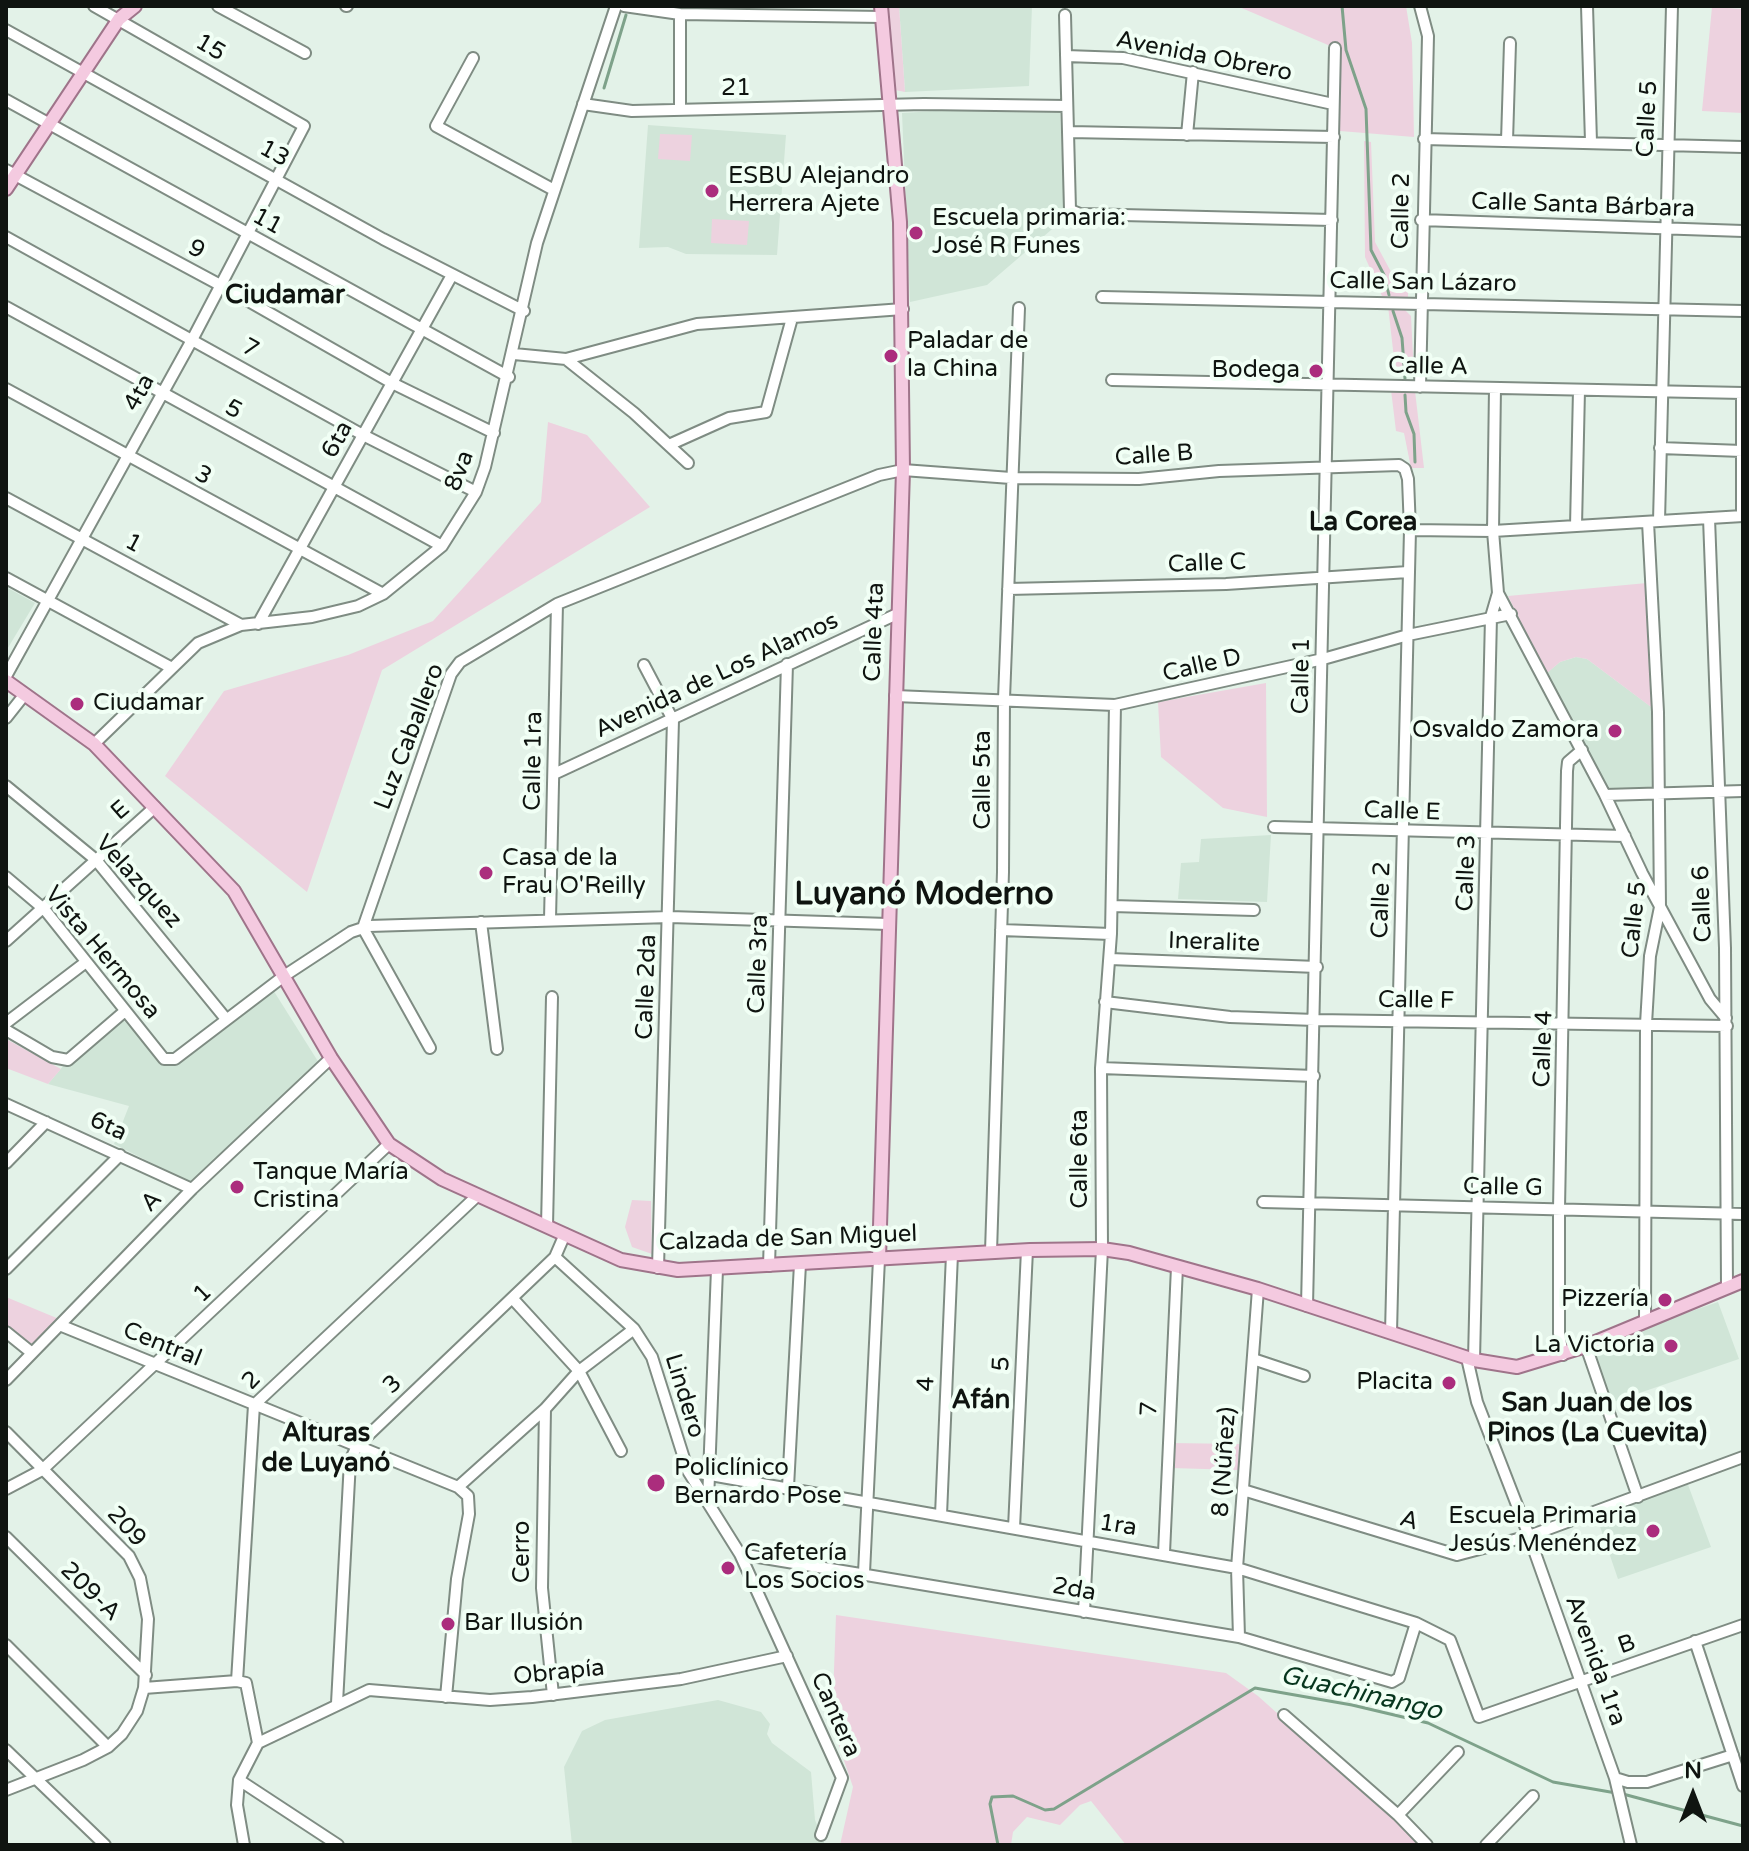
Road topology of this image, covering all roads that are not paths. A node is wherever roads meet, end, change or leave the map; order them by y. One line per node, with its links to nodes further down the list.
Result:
1 (94, 6): 12 (street, 15)
2 (135, 6): 12 (main road)
3 (218, 6): 16 (street)
4 (616, 6): 22 (street, 8va)
5 (624, 6): 10 (street)
6 (1420, 6): 32 (street, Calle 2)
7 (1587, 6): 34 (street)
8 (1672, 6): 35 (street, Calle 5)
9 (881, 12): 10 (street); 24 (main road, Calle 4ta)
10 (680, 14): 26 (street)
11 (1065, 15): 17 (street)
12 (119, 19): 19 (main road); 28 (street, 15)
13 (6, 30): 19 (street, 13)
14 (1510, 43): 33 (street)
15 (1335, 48): 23 (street, Calle 1)
16 (305, 53)
17 (1066, 56): 20 (street, Avenida Obrero); 25 (street)
18 (473, 58): 40 (street)
19 (83, 71): 27 (main road); 38 (street, 13)
20 (1193, 72): 23 (street, Avenida Obrero); 30 (street)
21 (6, 100): 27 (street, 11)
22 (583, 104): 26 (street, 21); 40 (street, 8va)
23 (1333, 104): 31 (street, Calle 1)
24 (890, 106): 25 (street, 21); 26 (street, 21); 55 (main road, Calle 4ta)
25 (1067, 106): 29 (street)
26 (680, 110)
27 (50, 123): 37 (main road); 45 (street, 11)
28 (304, 126): 38 (street, 4ta)
29 (1069, 132): 30 (street); 41 (street)
30 (1187, 135): 31 (street)
31 (1334, 137): 41 (street, Calle 1)
32 (1424, 139): 33 (street); 42 (street, Calle 2)
33 (1507, 141): 34 (street)
34 (1591, 142): 35 (street)
35 (1666, 145): 36 (street); 43 (street, Calle 5)
36 (1743, 147)
37 (10, 173): 39 (main road); 48 (street, 9)
38 (278, 179): 45 (street, 4ta); 47 (street, 13)
39 (6, 189)
40 (554, 190): 56 (street, 8va)
41 (1332, 220): 50 (street, Calle 1)
42 (1421, 220): 43 (street, Calle Santa Bárbara); 51 (street, Calle 2)
43 (1664, 228): 44 (street, Calle Santa Bárbara); 54 (street, Calle 5)
44 (1743, 231)
45 (249, 234): 48 (street, 4ta); 59 (street, 11)
46 (6, 237): 60 (street, 7)
47 (452, 275): 56 (street, 13); 59 (street, 6ta)
48 (222, 286): 60 (street, 4ta); 65 (street, 9)
49 (1102, 297): 50 (street, Calle San Lázaro)
50 (1330, 301): 51 (street, Calle San Lázaro); 66 (street, Calle 1)
51 (1421, 304): 54 (street, Calle San Lázaro); 67 (street, Calle 2)
52 (6, 307): 73 (street, 5)
53 (1019, 308): 84 (street, Calle 5ta)
54 (1663, 308): 57 (street, Calle San Lázaro); 71 (street, Calle 5)
55 (903, 309): 58 (street); 83 (main road, Calle 4ta)
56 (524, 311): 61 (street, 8va)
57 (1743, 311)
58 (792, 318): 62 (street); 76 (street)
59 (419, 329): 63 (street, 11); 65 (street, 6ta)
60 (192, 340): 73 (street, 4ta); 75 (street, 7)
61 (514, 354): 62 (street); 63 (street, 8va)
62 (566, 359): 76 (street)
63 (509, 377): 74 (street, 8va)
64 (1112, 380): 66 (street, Calle A)
65 (392, 383): 74 (street, 9); 75 (street, 6ta)
66 (1329, 387): 67 (street, Calle A); 81 (street, Calle 1)
67 (1420, 387): 68 (street, Calle A)
68 (1495, 388): 70 (street, Calle A); 93 (street, Calle 3)
69 (6, 389): 79 (street, 3)
70 (1579, 390): 71 (street, Calle A); 91 (street)
71 (1661, 391): 72 (street, Calle A); 77 (street, Calle 5)
72 (1743, 393): 78 (street)
73 (161, 394): 79 (street, 4ta); 85 (street, 5)
74 (494, 433): 86 (street, 8va)
75 (363, 435): 85 (street, 6ta); 86 (street, 7)
76 (671, 444): 80 (street)
77 (1660, 448): 78 (street); 90 (street, Calle 5)
78 (1742, 451): 88 (street)
79 (128, 457): 94 (street, 4ta); 96 (street, 3)
80 (688, 463)
81 (1326, 467): 82 (street, Calle B); 84 (street, Calle B); 99 (street, Calle 1)
82 (1405, 469): 92 (street, Calle 2)
83 (903, 470): 84 (street, Calle B); 104 (street, Luz Caballero); 105 (main road, Calle 4ta)
84 (1011, 478): 100 (street, Calle 5ta)
85 (334, 488): 95 (street, 5); 96 (street, 6ta)
86 (476, 492): 95 (street, 8va)
87 (6, 498): 94 (street, 1)
88 (1742, 516): 89 (street)
89 (1709, 518): 90 (street); 127 (street, Calle 6)
90 (1653, 522): 91 (street); 129 (street, Calle 5)
91 (1576, 526): 93 (street)
92 (1410, 530): 93 (street); 97 (street, Calle 2)
93 (1493, 531): 101 (street, Calle 3)
94 (83, 540): 103 (street, 4ta); 109 (street, 1)
95 (442, 546): 102 (street, 8va)
96 (300, 551): 102 (street, 3); 108 (street, 6ta)
97 (1408, 572): 99 (street, Calle C); 110 (street, Calle 2)
98 (6, 578): 103 (street)
99 (1325, 578): 100 (street, Calle C); 111 (street, Calle 1)
100 (1008, 589): 118 (street, Calle 5ta)
101 (1498, 593): 106 (street); 107 (street, Calle 3)
102 (383, 594): 108 (street, 8va)
103 (48, 603): 114 (street); 115 (street, 4ta)
104 (557, 604): 124 (street, Calle 1ra); 148 (street, Luz Caballero)
105 (897, 614): 112 (street, Avenida de Los Alamos); 117 (main road, Calle 4ta)
106 (1511, 614): 107 (street, Calle D); 123 (street)
107 (1491, 617): 110 (street, Calle D); 134 (street, Calle 3)
108 (258, 624): 109 (street, 8va)
109 (241, 625): 114 (street, 8va)
110 (1408, 635): 111 (street, Calle D); 133 (street, Calle 2)
111 (1323, 659): 119 (street, Calle D); 132 (street, Calle 1)
112 (787, 664): 121 (street, Avenida de Los Alamos); 146 (street, Calle 3ra)
113 (644, 665): 121 (street, Calle 2da)
114 (170, 667): 122 (street, 8va)
115 (6, 679): 116 (main road, Calzada de San Miguel)
116 (25, 694): 120 (street); 122 (main road, Calzada de San Miguel)
117 (895, 696): 118 (street, Calle D); 147 (main road, Calle 4ta)
118 (1004, 699): 119 (street, Calle D); 149 (street, Calle 5ta)
119 (1115, 705): 139 (street, Calle 6ta)
120 (6, 718)
121 (673, 720): 124 (street, Avenida de Los Alamos); 143 (street, Calle 2da)
122 (94, 744): 130 (main road, Calzada de San Miguel)
123 (1582, 750): 128 (street); 136 (street, Calle 4)
124 (554, 774): 144 (street, Calle 1ra)
125 (6, 786): 137 (street, Velazquez)
126 (1743, 791): 127 (street)
127 (1719, 792): 129 (street); 164 (street, Calle 6)
128 (1605, 795): 129 (street); 135 (street)
129 (1659, 795): 140 (street, Calle 5)
130 (155, 807): 137 (street, E); 155 (main road, Calzada de San Miguel)
131 (1274, 827): 132 (street, Calle E)
132 (1320, 829): 133 (street, Calle E); 154 (street, Calle 1)
133 (1404, 832): 134 (street, Calle E); 161 (street, Calle 2)
134 (1488, 834): 136 (street, Calle E); 162 (street, Calle 3)
135 (1625, 836): 136 (street, Calle E); 140 (street)
136 (1568, 837): 163 (street, Calle 4)
137 (96, 860): 141 (street, E); 159 (street, Velazquez)
138 (6, 877): 141 (street, Vista Hermosa)
139 (1112, 906): 142 (street); 150 (street, Calle 6ta)
140 (1660, 907): 164 (street); 166 (street, Calle 5)
141 (45, 910): 151 (street, E); 153 (street, Vista Hermosa)
142 (1254, 910)
143 (670, 917): 144 (street); 146 (street); 199 (street, Calle 2da)
144 (550, 919): 145 (street)
145 (481, 922): 148 (street); 169 (street)
146 (781, 922): 147 (street); 197 (street, Calle 3ra)
147 (888, 924): 195 (main road, Calle 4ta)
148 (363, 928): 155 (street); 168 (street)
149 (1001, 930): 150 (street); 192 (street, Calle 5ta)
150 (1111, 934): 152 (street, Calle 6ta)
151 (6, 941)
152 (1110, 959): 154 (street, Ineralite); 157 (street, Calle 6ta)
153 (86, 962): 158 (street, Vista Hermosa); 165 (street)
154 (1317, 967): 160 (street, Calle 1)
155 (284, 976): 159 (street); 170 (main road, Calzada de San Miguel)
156 (552, 997): 188 (street)
157 (1105, 1002): 160 (street, Calle F); 171 (street, Calle 6ta)
158 (125, 1011): 159 (street, Vista Hermosa); 167 (street)
159 (226, 1019)
160 (1315, 1020): 161 (street, Calle F); 172 (street, Calle 1)
161 (1398, 1021): 162 (street, Calle F); 182 (street, Calle 2)
162 (1481, 1022): 163 (street, Calle F); 183 (street, Calle 3)
163 (1565, 1022): 166 (street, Calle F); 184 (street, Calle 4)
164 (1727, 1022): 166 (street, Calle F); 186 (street, Calle 6)
165 (6, 1023)
166 (1646, 1024): 185 (street, Calle 5)
167 (6, 1030)
168 (430, 1048)
169 (497, 1049)
170 (331, 1058): 175 (main road, Calzada de San Miguel); 178 (street, A)
171 (1101, 1068): 172 (street); 190 (street, Calle 6ta)
172 (1314, 1076): 181 (street, Calle 1)
173 (6, 1104): 174 (street, 6ta)
174 (46, 1122): 176 (street, 6ta); 177 (street)
175 (389, 1144): 179 (main road, Calzada de San Miguel); 217 (street, 1)
176 (120, 1155): 178 (street, 6ta); 200 (street)
177 (6, 1163)
178 (192, 1189): 208 (street, A)
179 (478, 1195): 188 (main road, Calzada de San Miguel); 221 (street, 2)
180 (1263, 1202): 181 (street, Calle G)
181 (1310, 1204): 182 (street, Calle G); 206 (street, Calle 1)
182 (1395, 1206): 183 (street, Calle G); 211 (street, Calle 2)
183 (1478, 1208): 184 (street, Calle G); 216 (street, Calle 3)
184 (1559, 1209): 185 (street, Calle G); 214 (street, Calle 4)
185 (1643, 1212): 186 (street, Calle G); 207 (street, Calle 5)
186 (1726, 1214): 187 (street, Calle G); 203 (street, Calle 6)
187 (1743, 1214)
188 (547, 1226): 189 (main road, Calzada de San Miguel)
189 (565, 1234): 194 (street, 3); 199 (main road, Calzada de San Miguel)
190 (1102, 1249): 191 (main road, Calzada de San Miguel); 198 (main road, Calzada de San Miguel); 241 (street, Calle 6ta)
191 (1027, 1250): 192 (main road, Calzada de San Miguel); 238 (street, 5)
192 (991, 1252): 193 (main road, Calzada de San Miguel)
193 (952, 1254): 195 (main road, Calzada de San Miguel); 237 (street, 4)
194 (555, 1257): 205 (street, 3); 209 (street, Lindero)
195 (879, 1259): 196 (main road, Calzada de San Miguel); 236 (street)
196 (800, 1264): 197 (main road, Calzada de San Miguel); 231 (street)
197 (769, 1266): 201 (main road, Calzada de San Miguel)
198 (1177, 1267): 204 (main road, Calzada de San Miguel); 242 (street, 7)
199 (658, 1268): 201 (main road, Calzada de San Miguel)
200 (6, 1269)
201 (717, 1269): 229 (street)
202 (1743, 1281): 203 (main road, Calzada de San Miguel)
203 (1727, 1288): 207 (main road, Calzada de San Miguel)
204 (1258, 1289): 206 (main road, Calzada de San Miguel); 215 (street, 8 (Núñez))
205 (513, 1299): 218 (street); 224 (street, 3)
206 (1307, 1306): 211 (main road, Calzada de San Miguel)
207 (1645, 1322): 212 (main road, Calzada de San Miguel)
208 (62, 1326): 213 (street, A); 217 (street, Central)
209 (634, 1329): 218 (street); 228 (street, Lindero)
210 (6, 1332): 213 (street)
211 (1391, 1333): 216 (main road, Calzada de San Miguel)
212 (1586, 1346): 214 (main road, Calzada de San Miguel); 234 (street)
213 (32, 1353): 220 (street, A)
214 (1563, 1355): 216 (main road, Calzada de San Miguel)
215 (1253, 1359): 219 (street); 233 (street, 8 (Núñez))
216 (1471, 1359): 239 (street, Avenida 1ra)
217 (158, 1365): 221 (street, Central); 227 (street, 1)
218 (579, 1371): 222 (street); 225 (street)
219 (1304, 1376)
220 (6, 1380)
221 (254, 1405): 224 (street, Central); 254 (street, 2)
222 (545, 1409): 230 (street); 257 (street, Cerro)
223 (6, 1432): 227 (street)
224 (357, 1446): 230 (street, Central); 259 (street)
225 (621, 1451)
226 (1743, 1457): 234 (street, A)
227 (42, 1470): 232 (street, 1); 253 (street, 209)
228 (688, 1471): 229 (street, 1ra); 235 (street, Lindero)
229 (710, 1474): 231 (street, 1ra); 235 (street)
230 (458, 1487): 258 (street, Central)
231 (788, 1487): 236 (street, 1ra)
232 (6, 1489)
233 (1243, 1490): 239 (street, A); 244 (street, 8 (Núñez))
234 (1638, 1497): 239 (street, A)
235 (708, 1501): 243 (street, Lindero)
236 (867, 1503): 237 (street, 1ra); 245 (street)
237 (941, 1515): 238 (street, 1ra)
238 (1014, 1528): 241 (street, 1ra)
239 (1529, 1536): 255 (street, Avenida 1ra)
240 (6, 1537): 253 (street, 209-A)
241 (1089, 1541): 242 (street, 1ra); 246 (street, Calle 6ta)
242 (1164, 1553): 244 (street, 1ra)
243 (740, 1554): 245 (street, 2da); 252 (street, Lindero)
244 (1237, 1568): 247 (street, 1ra); 249 (street, 8 (Núñez))
245 (864, 1573): 246 (street, 2da)
246 (1084, 1612): 249 (street, 2da)
247 (1416, 1623): 249 (street, 2da); 261 (street, 1ra)
248 (1743, 1625): 250 (street, B)
249 (1239, 1637)
250 (1695, 1641): 255 (street, B); 266 (street)
251 (6, 1645): 263 (street)
252 (787, 1656): 257 (street, Obrapía); 275 (street, Cantera)
253 (146, 1675): 256 (street, 209)
254 (242, 1682): 256 (street); 262 (street, 2)
255 (1582, 1682): 261 (street, B); 270 (street, Avenida 1ra)
256 (144, 1688): 263 (street, 209)
257 (553, 1695): 258 (street, Obrapía)
258 (446, 1697): 259 (street, Obrapía)
259 (337, 1703): 262 (street, Obrapía)
260 (1284, 1715): 274 (street)
261 (1479, 1717)
262 (258, 1743): 269 (street)
263 (108, 1747): 268 (street)
264 (6, 1750): 268 (street)
265 (1458, 1752): 274 (street)
266 (1733, 1755): 267 (street); 270 (street)
267 (1740, 1766): 271 (street)
268 (34, 1778): 272 (street); 276 (street)
269 (239, 1780): 277 (street); 278 (street)
270 (1616, 1782): 281 (street, Avenida 1ra)
271 (1743, 1786)
272 (6, 1790)
273 (1533, 1796): 280 (street)
274 (1398, 1815): 279 (street)
275 (821, 1835)
276 (105, 1845)
277 (244, 1845)
278 (338, 1845)
279 (1427, 1845)
280 (1486, 1845)
281 (1631, 1845)

